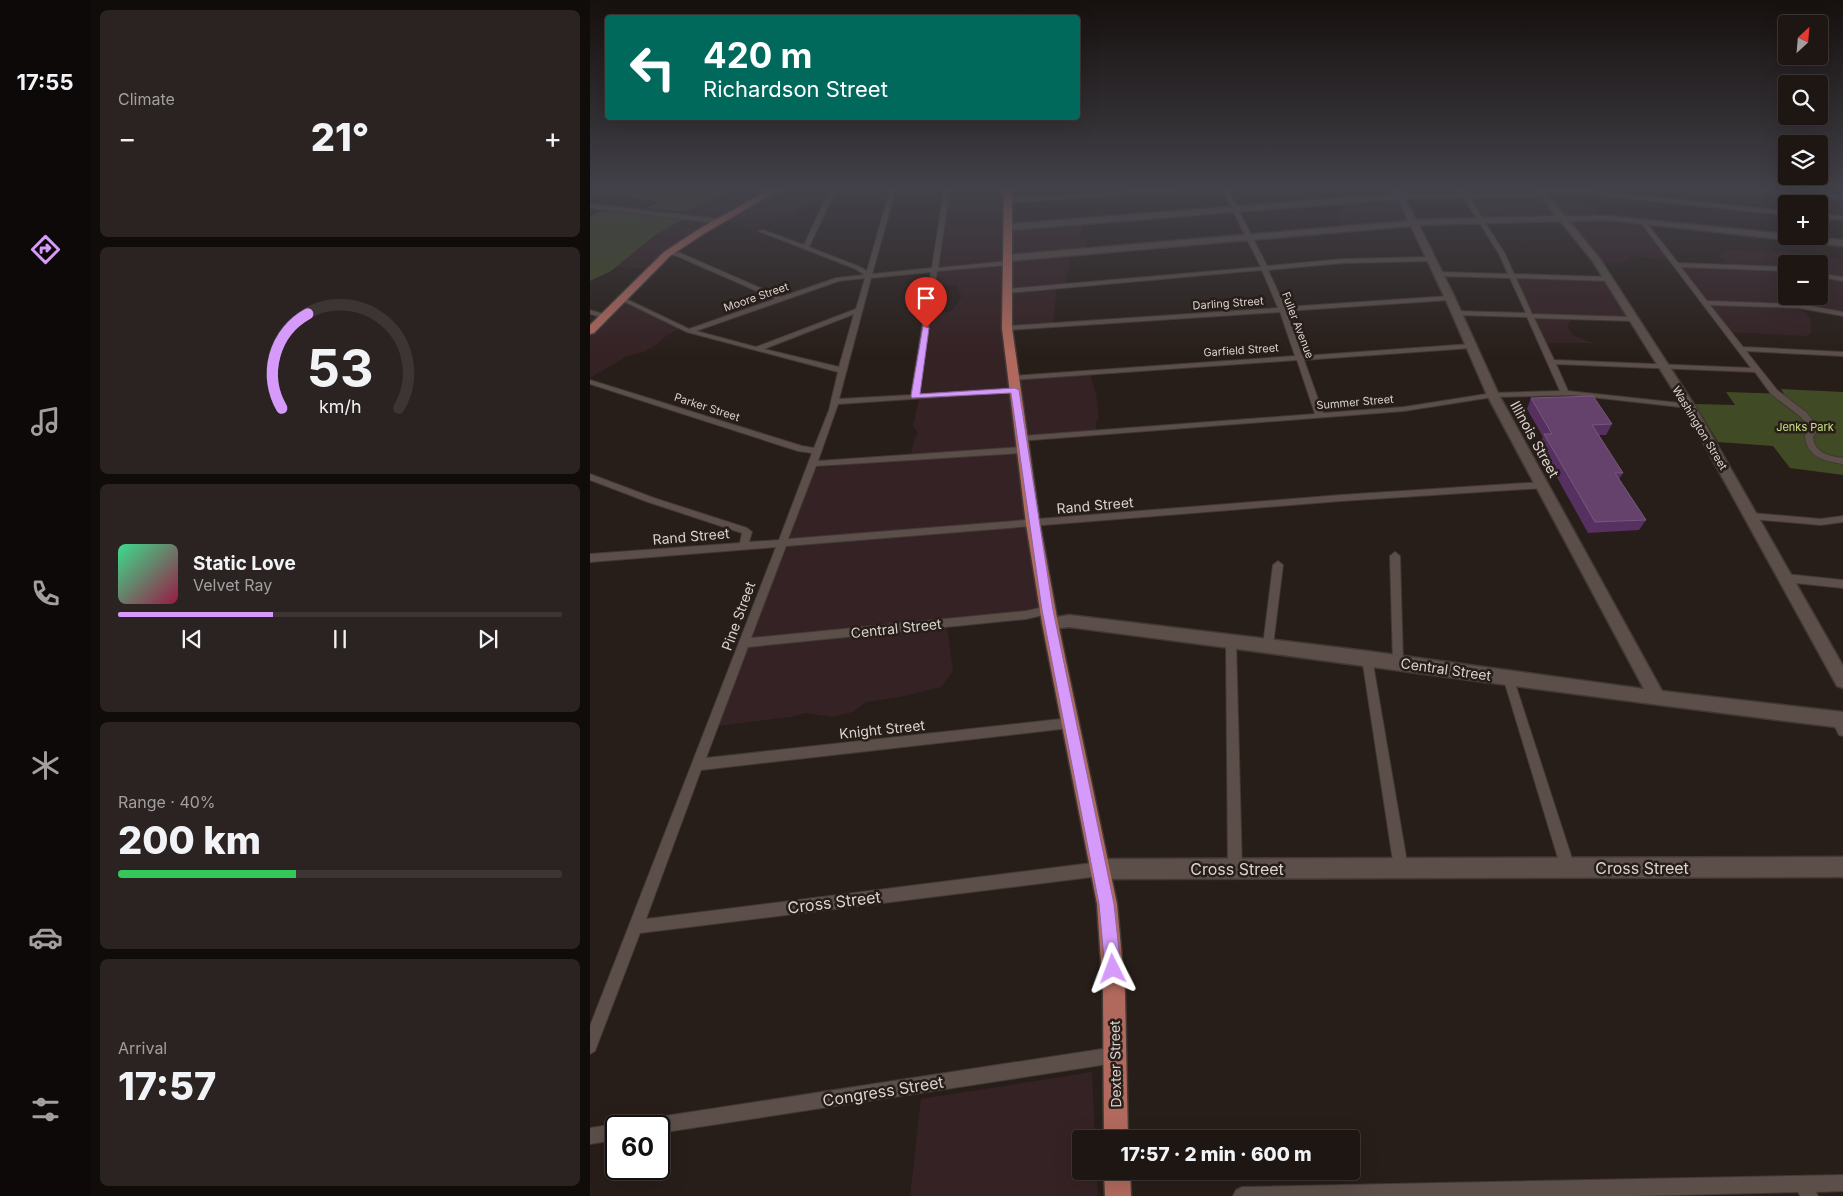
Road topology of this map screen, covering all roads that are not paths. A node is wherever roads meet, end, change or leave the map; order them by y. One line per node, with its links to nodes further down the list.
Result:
1 (681, 245): 14 (main road)
2 (798, 245): 13 (street)
3 (807, 245): 13 (street)
4 (877, 245): 22 (street, Pine Street)
5 (939, 245): 19 (street)
6 (1008, 245): 16 (main road, Dexter Street)
7 (1167, 245): 16 (street)
8 (1253, 245): 18 (street, Fuller Avenue)
9 (1424, 245): 15 (street, Illinois Street)
10 (1496, 245): 23 (street)
11 (1584, 245): 25 (street, Washington Street)
12 (1661, 245): 17 (street)
13 (806, 248): 22 (street)
14 (669, 253): 29 (main road); 30 (street)
15 (1431, 259): 18 (street); 21 (street, Illinois Street)
16 (1008, 260): 19 (street, Moore Street); 27 (main road, Dexter Street)
17 (1676, 265): 20 (street); 31 (street)
18 (1264, 267): 27 (street); 32 (street, Fuller Avenue)
19 (935, 269): 22 (street, Moore Street); 56 (street)
20 (1778, 269)
21 (1438, 274): 23 (street); 28 (street, Illinois Street)
22 (868, 275): 30 (street, Moore Street); 33 (street, Pine Street)
23 (1512, 276): 25 (street); 38 (street)
24 (1828, 276): 26 (street)
25 (1608, 279): 39 (street, Washington Street)
26 (1843, 279)
27 (1007, 291): 40 (main road, Dexter Street)
28 (1450, 298): 32 (street, Darling Street); 35 (street, Illinois Street)
29 (622, 299): 37 (main road); 42 (street)
30 (780, 299): 42 (street, Moore Street)
31 (1706, 303): 36 (street); 45 (street)
32 (1282, 309): 40 (street, Darling Street); 47 (street, Fuller Avenue)
33 (859, 310): 44 (street); 50 (street, Pine Street)
34 (590, 312): 37 (street)
35 (1456, 313): 38 (street); 43 (street, Illinois Street)
36 (1843, 314)
37 (605, 316): 41 (main road)
38 (1531, 316): 39 (street); 48 (street)
39 (1633, 319): 49 (street, Washington Street)
40 (1007, 328): 53 (main road, Dexter Street)
41 (590, 330)
42 (689, 331): 44 (street)
43 (1471, 346): 47 (street, Garfield Street); 55 (street, Illinois Street)
44 (756, 348): 50 (street)
45 (1741, 349): 46 (street); 51 (street)
46 (1843, 354)
47 (1300, 358): 53 (street, Garfield Street); 59 (street, Fuller Avenue)
48 (1551, 362): 49 (street); 54 (street)
49 (1662, 366): 51 (street); 58 (street, Washington Street)
50 (842, 370): 57 (street, Pine Street)
51 (1758, 370): 62 (street)
52 (590, 382): 61 (street, Parker Street)
53 (1014, 384): 56 (street, Garfield Street); 60 (main road, Dexter Street)
54 (1565, 393): 55 (street, Summer Street); 58 (street, Summer Street)
55 (1493, 395): 59 (street, Summer Street); 65 (street, Illinois Street)
56 (915, 396): 57 (street, Garfield Street)
57 (835, 402): 61 (street, Pine Street)
58 (1689, 406): 66 (street, Washington Street)
59 (1320, 416): 60 (street, Summer Street)
60 (1023, 444): 63 (street, Summer Street); 68 (main road, Dexter Street)
61 (817, 451): 63 (street, Pine Street)
62 (1843, 460)
63 (812, 464): 69 (street, Pine Street)
64 (590, 477): 70 (street)
65 (1543, 485): 68 (street, Rand Street); 84 (street, Illinois Street)
66 (1751, 516): 67 (street); 74 (street, Washington Street)
67 (1843, 519)
68 (1033, 524): 69 (street, Rand Street); 76 (main road, Dexter Street)
69 (781, 542): 70 (street, Rand Street); 78 (street, Pine Street)
70 (744, 545): 72 (street, Rand Street)
71 (1395, 556): 81 (street)
72 (590, 558)
73 (1278, 565): 79 (street)
74 (1785, 578): 75 (street); 83 (street, Washington Street)
75 (1843, 584)
76 (1049, 617): 77 (street, Central Street); 78 (street, Central Street); 85 (main road, Dexter Street)
77 (1232, 641): 79 (street, Central Street); 92 (street)
78 (744, 643): 87 (street, Pine Street)
79 (1268, 645): 80 (street, Central Street)
80 (1367, 658): 81 (street, Central Street); 89 (street)
81 (1398, 663): 82 (street, Central Street)
82 (1508, 677): 84 (street, Central Street); 90 (street)
83 (1843, 681)
84 (1656, 698): 86 (street, Central Street)
85 (1070, 722): 87 (street, Knight Street); 91 (main road, Dexter Street)
86 (1841, 723)
87 (697, 765): 93 (street, Pine Street)
88 (1843, 867): 90 (street, Cross Street)
89 (1401, 868): 90 (street, Cross Street); 92 (street, Cross Street)
90 (1568, 868)
91 (1100, 869): 92 (street, Cross Street); 93 (street, Cross Street); 95 (main road, Dexter Street)
92 (1235, 869)
93 (636, 927): 94 (street, Pine Street)
94 (590, 1046)
95 (1115, 1055): 96 (street, Congress Street); 97 (main road, Dexter Street)
96 (670, 1123)
97 (1116, 1130)
98 (605, 1134): 99 (street)
99 (590, 1136)
100 (1117, 1180): 104 (main road)
101 (1843, 1183): 102 (street)
102 (1806, 1190): 103 (street)
103 (1516, 1193): 105 (street)
104 (1118, 1196)
105 (1242, 1196)

